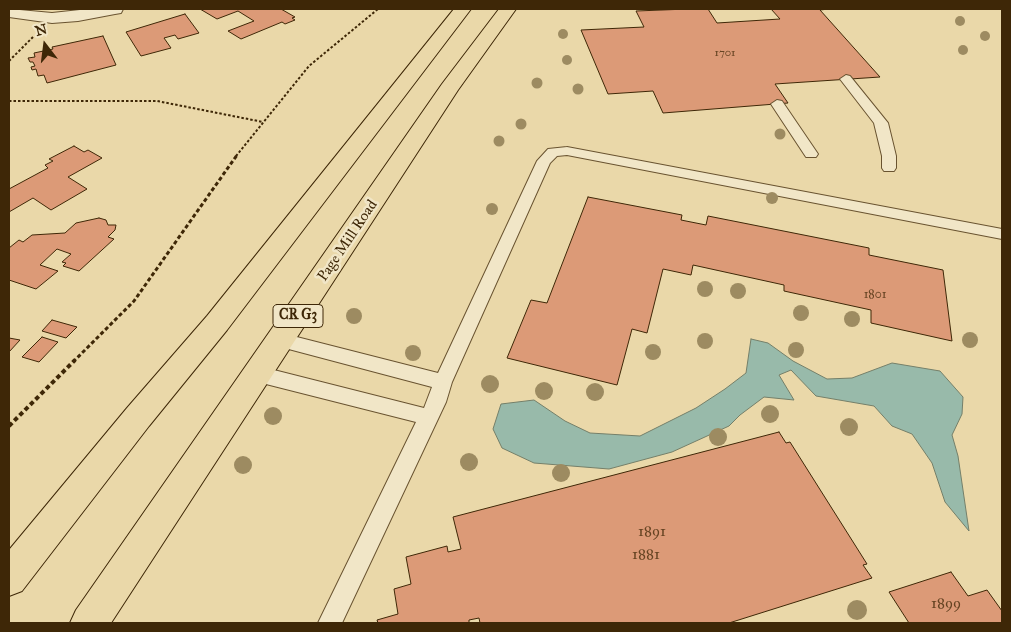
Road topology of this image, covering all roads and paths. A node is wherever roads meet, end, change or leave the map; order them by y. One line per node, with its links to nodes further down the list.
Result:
1 (115, 9): 6 (street)
2 (378, 9): 11 (path)
3 (463, 9): 20 (main road)
4 (508, 9): 15 (main road, Page Mill Road / CR G3)
5 (9, 12): 6 (street)
6 (52, 18): 7 (path)
7 (9, 61)
8 (846, 79): 13 (lane)
9 (9, 101): 11 (path)
10 (777, 104): 12 (lane)
11 (263, 122): 19 (path)
12 (811, 154)
13 (889, 168)
14 (1002, 234): 17 (lane)
15 (281, 340): 16 (main road, Page Mill Road / CR G3); 17 (lane)
16 (258, 374): 18 (lane); 21 (main road, Page Mill Road / CR G3)
17 (443, 382): 18 (lane)
18 (428, 417): 22 (lane)
19 (9, 426)
20 (9, 578)
21 (89, 623)
22 (330, 623)

